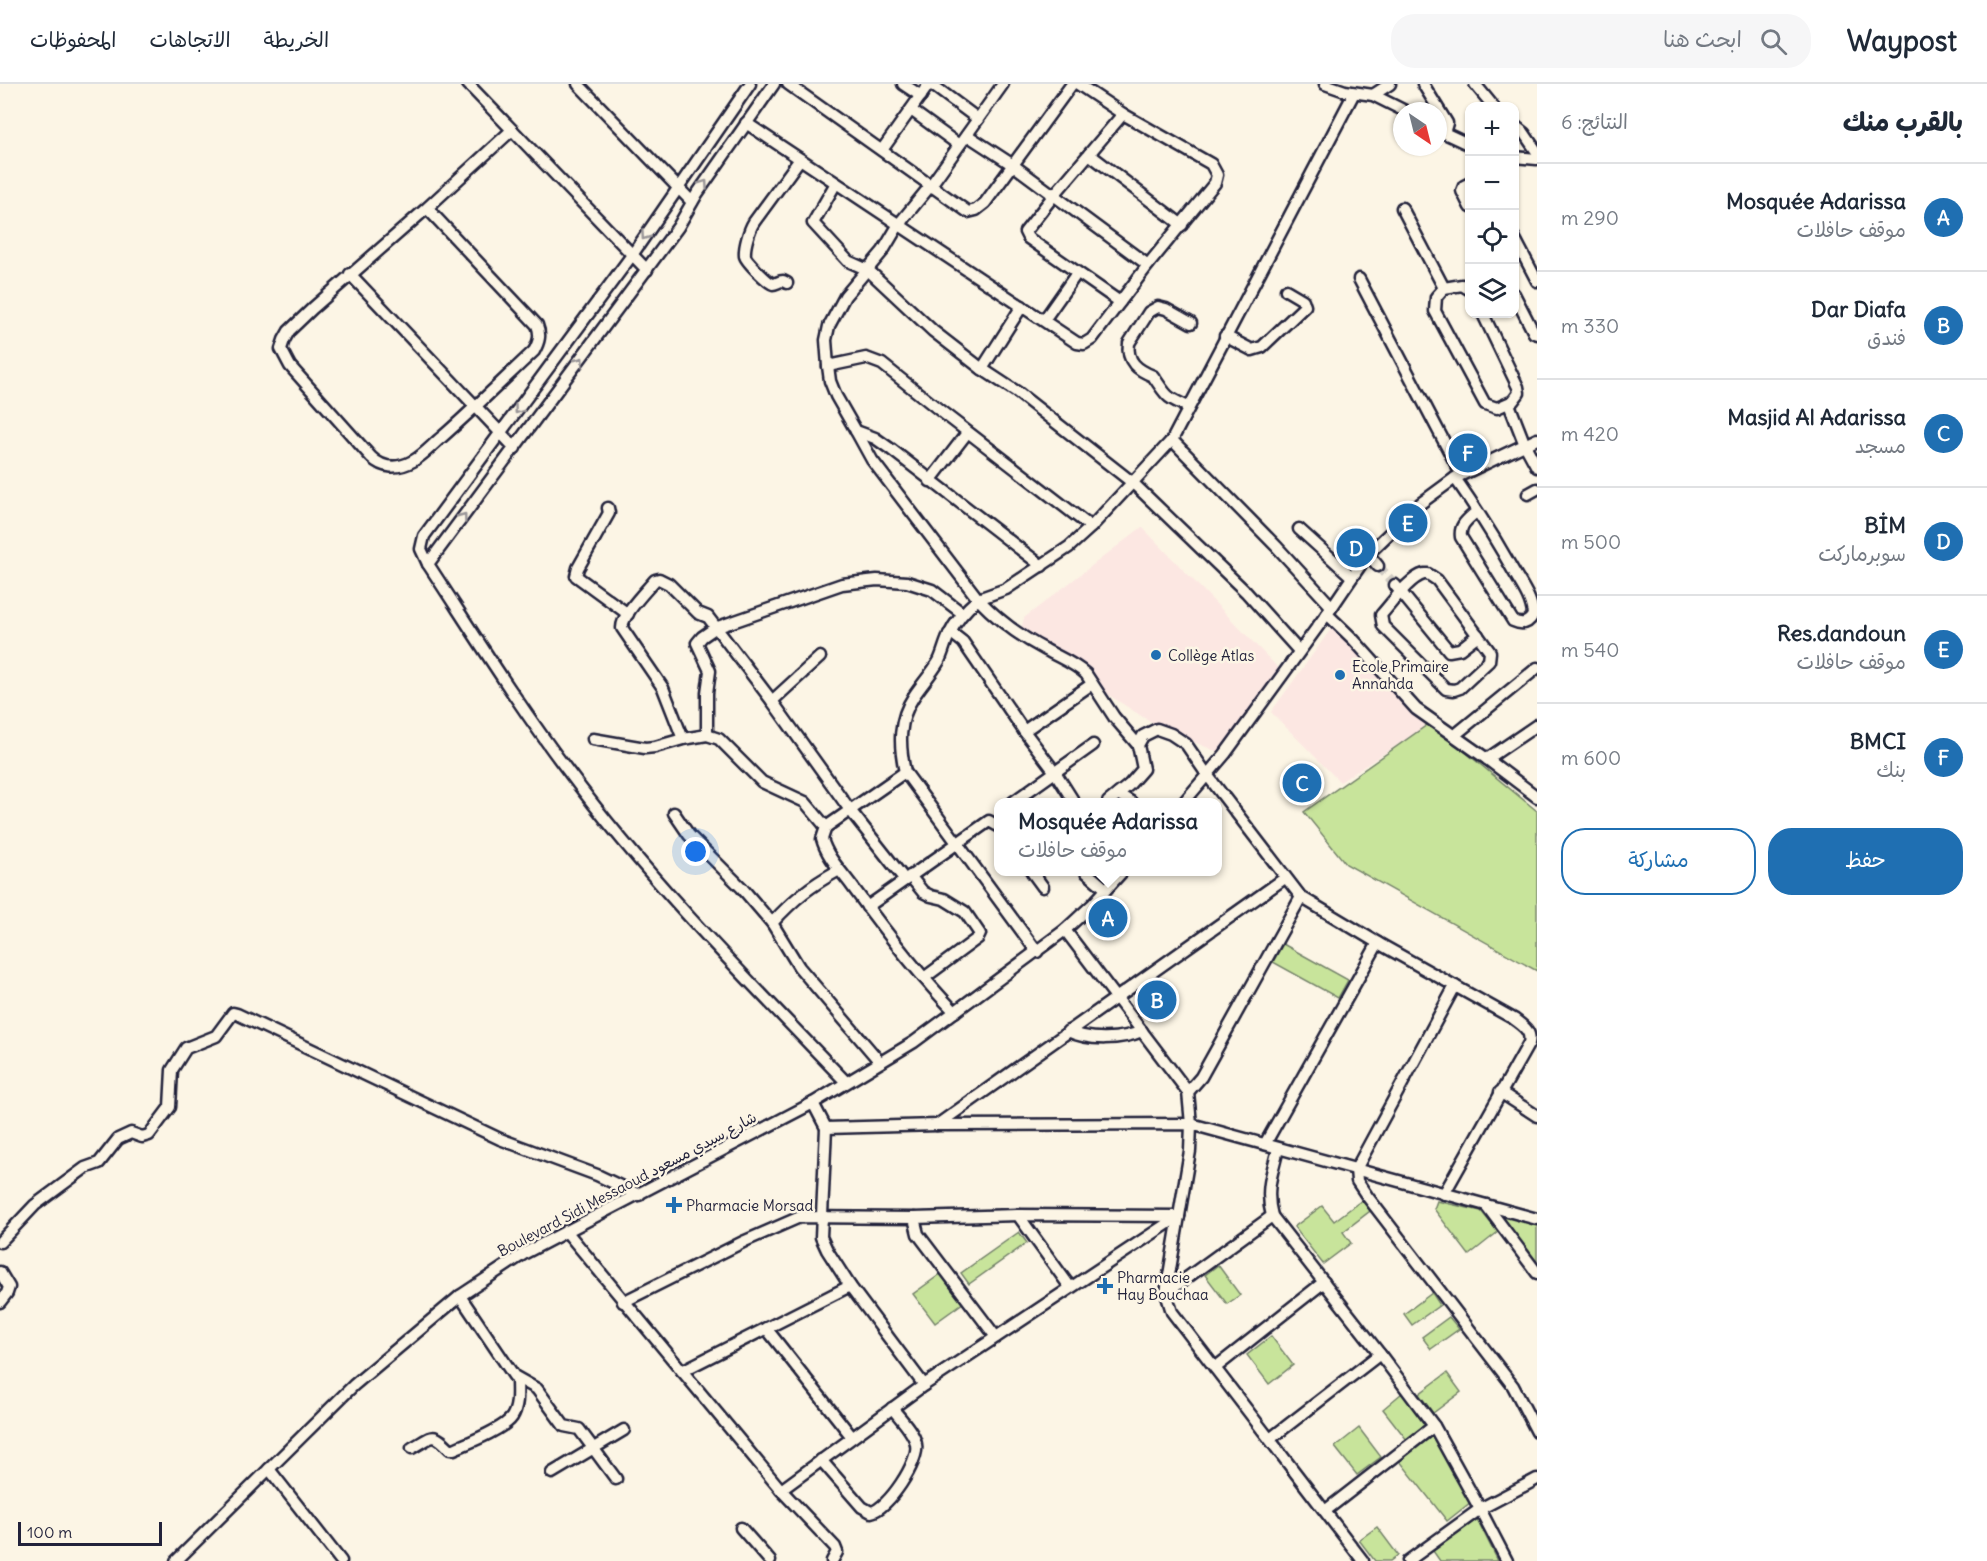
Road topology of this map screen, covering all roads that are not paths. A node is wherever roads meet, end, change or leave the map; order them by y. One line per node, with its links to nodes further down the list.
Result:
1 (468, 84): 26 (street)
2 (578, 84): 40 (street)
3 (750, 84): 40 (street)
4 (774, 84): 24 (street)
5 (788, 84): 31 (street)
6 (903, 84): 17 (street)
7 (930, 84): 17 (street); 23 (street)
8 (1003, 84): 23 (street)
9 (1072, 84): 37 (street)
10 (1078, 84): 22 (street)
11 (1325, 84): 15 (street)
12 (1390, 84): 16 (street)
13 (1423, 84): 18 (street)
14 (1475, 84): 19 (street)
15 (1350, 89): 16 (street); 67 (street)
16 (1373, 95): 20 (street)
17 (921, 96): 21 (street)
18 (1434, 102)
19 (1490, 102)
20 (1393, 105)
21 (911, 110): 30 (street); 31 (street)
22 (1123, 114): 33 (street); 46 (street)
23 (978, 120): 27 (street)
24 (746, 123): 35 (street); 42 (street, one-way to 24)
25 (1519, 129): 32 (street)
26 (512, 130): 43 (street); 48 (street)
27 (967, 135): 30 (street); 37 (street)
28 (1447, 135): 29 (street)
29 (1465, 143)
30 (959, 145): 39 (street)
31 (882, 150): 39 (street)
32 (1537, 152)
33 (1089, 154): 41 (street); 46 (street)
34 (1519, 157): 36 (street)
35 (800, 159): 38 (street); 56 (street)
36 (1537, 159)
37 (1013, 165): 39 (street); 41 (street)
38 (836, 183): 45 (street); 51 (street)
39 (931, 185): 45 (street)
40 (679, 188): 42 (street); 48 (street, one-way to 48)
41 (1054, 195): 49 (street); 52 (street)
42 (692, 202): 50 (street)
43 (427, 208): 53 (street); 71 (street)
44 (1402, 208): 58 (street)
45 (899, 224): 51 (street); 62 (street)
46 (1182, 225): 49 (street)
47 (1519, 245): 55 (street)
48 (632, 255): 50 (street); 75 (street, one-way to 75)
49 (1148, 265): 60 (street)
50 (647, 270): 78 (street, one-way to 50)
51 (868, 270): 68 (street); 69 (street)
52 (1077, 273): 60 (street); 64 (street)
53 (350, 274): 71 (street); 71 (street)
54 (1359, 279): 80 (street)
55 (1537, 281)
56 (787, 283)
57 (1465, 287): 58 (street)
58 (1444, 288): 70 (street)
59 (1286, 290): 67 (street)
60 (1120, 302): 64 (street)
61 (1519, 302): 66 (street)
62 (1022, 306): 64 (street); 69 (street)
63 (1485, 318): 70 (street)
64 (1044, 320)
65 (1191, 323): 72 (street)
66 (1537, 334)
67 (1225, 336): 72 (street)
68 (828, 366): 73 (street); 74 (street)
69 (982, 369): 82 (street)
70 (1509, 404): 77 (street)
71 (476, 407): 75 (street)
72 (1188, 407): 76 (street)
73 (856, 431): 81 (street); 93 (street)
74 (968, 432): 81 (street); 85 (street)
75 (501, 434): 78 (street); 88 (street)
76 (1172, 440): 82 (street); 94 (street)
77 (1533, 443): 79 (street); 80 (street)
78 (515, 448): 88 (street, one-way to 78)
79 (1537, 467)
80 (1458, 476): 84 (street); 87 (street)
81 (930, 481): 89 (street)
82 (1133, 483): 85 (street); 100 (street)
83 (609, 508): 96 (street)
84 (1477, 511): 84 (street)
85 (1091, 527): 89 (street)
86 (1299, 529): 91 (street)
87 (1368, 555): 90 (street); 91 (street)
88 (428, 564): 150 (street)
89 (1042, 566): 93 (street)
90 (1378, 566)
91 (1352, 577): 94 (street)
92 (1398, 589): 99 (street); 99 (street); 99 (street)
93 (978, 599): 95 (street); 103 (street)
94 (1330, 611): 100 (street); 108 (street)
95 (962, 613): 97 (street); 98 (street)
96 (627, 614): 97 (street); 110 (street)
97 (715, 628): 104 (street); 107 (street)
98 (949, 634): 106 (street); 114 (street)
99 (1478, 636)
100 (1299, 651): 116 (street)
101 (820, 657): 104 (street)
102 (1537, 668): 108 (street)
103 (1092, 684): 106 (street); 112 (street)
104 (772, 701): 124 (street)
105 (1537, 725): 113 (street)
106 (1024, 731): 115 (street)
107 (707, 735): 110 (street); 127 (street)
108 (1455, 735): 113 (street)
109 (593, 739): 110 (street)
110 (683, 739)
111 (1093, 745): 115 (street)
112 (1138, 745): 116 (street); 117 (street)
113 (1487, 759): 118 (street)
114 (905, 772): 124 (street); 128 (street)
115 (1055, 772): 119 (street); 120 (street)
116 (1208, 776): 123 (street); 134 (street)
117 (1118, 794): 121 (street); 122 (street)
118 (1536, 796)
119 (1019, 798)
120 (1071, 798)
121 (1113, 798)
122 (1124, 798)
123 (1188, 798)
124 (850, 810): 127 (street); 133 (street)
125 (674, 813): 139 (street)
126 (994, 824): 128 (street)
127 (826, 827): 129 (street)
128 (957, 843): 133 (street); 142 (street)
129 (839, 870): 138 (street); 139 (street)
130 (1035, 876): 135 (street)
131 (1091, 876): 136 (street)
132 (1118, 876): 136 (street, Boulevard Sidi Messaoud شارع سيدي مسعود)
133 (907, 878): 138 (street); 143 (street)
134 (1285, 878): 137 (street); 145 (street)
135 (1042, 887)
136 (1106, 889): 140 (street, Boulevard Sidi Messaoud شارع سيدي مسعود)
137 (1301, 897): 141 (street); 151 (street)
138 (867, 907): 143 (street)
139 (772, 923): 149 (street)
140 (1065, 930): 142 (street, Boulevard Sidi Messaoud شارع سيدي مسعود); 145 (street)
141 (1378, 943): 144 (street); 158 (street)
142 (1037, 952): 146 (street, Boulevard Sidi Messaoud شارع سيدي مسعود)
143 (924, 978): 146 (street)
144 (1455, 986): 152 (street); 160 (street)
145 (1116, 997): 147 (street); 148 (street)
146 (955, 1012): 149 (street, Boulevard Sidi Messaoud شارع سيدي مسعود)
147 (1068, 1031): 148 (street); 156 (street)
148 (1142, 1032): 151 (street)
149 (880, 1062): 150 (street, Boulevard Sidi Messaoud شارع سيدي مسعود)
150 (846, 1082): 153 (street, Boulevard Sidi Messaoud شارع سيدي مسعود)
151 (1188, 1092): 155 (street)
152 (1500, 1092): 154 (street); 161 (street)
153 (813, 1103): 157 (street); 162 (street, Boulevard Sidi Messaoud شارع سيدي مسعود)
154 (1537, 1116)
155 (1191, 1124): 156 (street); 158 (street); 165 (street)
156 (937, 1125): 157 (street)
157 (826, 1128): 166 (street)
158 (1265, 1144): 159 (street)
159 (1278, 1149): 160 (street); 167 (street)
160 (1356, 1169): 161 (street); 189 (street)
161 (1444, 1194): 163 (street)
162 (639, 1195): 170 (street, Boulevard Sidi Messaoud شارع سيدي مسعود); 171 (street)
163 (1486, 1205): 169 (street); 173 (street)
164 (1018, 1215): 165 (street); 168 (street); 176 (street)
165 (1179, 1215): 176 (street); 177 (street)
166 (821, 1216): 168 (street); 175 (street); 180 (street)
167 (1272, 1216): 174 (street); 177 (street)
168 (914, 1218): 182 (street)
169 (1537, 1219)
170 (566, 1232): 178 (street, Boulevard Sidi Messaoud شارع سيدي مسعود); 180 (street)
171 (0, 1242)
172 (0, 1272): 179 (street)
173 (1537, 1273)
174 (1324, 1282): 183 (street); 184 (street)
175 (850, 1286): 181 (street); 187 (street)
176 (1070, 1287): 182 (street)
177 (1166, 1293): 184 (street)
178 (460, 1296): 186 (street); 197 (street, Boulevard Sidi Messaoud شارع سيدي مسعود)
179 (0, 1302)
180 (623, 1302): 185 (street)
181 (766, 1329): 185 (street); 192 (street)
182 (996, 1337): 187 (street)
183 (1380, 1354): 190 (street); 193 (street)
184 (1215, 1368): 193 (street)
185 (682, 1371): 201 (street)
186 (517, 1379): 194 (street); 195 (street)
187 (924, 1385): 188 (street)
188 (892, 1408): 192 (street); 196 (street)
189 (1536, 1425)
190 (1434, 1426): 202 (street); 203 (street)
191 (624, 1430): 195 (street)
192 (852, 1437): 196 (street)
193 (1270, 1439): 203 (street)
194 (412, 1448)
195 (593, 1448): 198 (street); 199 (street)
196 (821, 1460): 201 (street)
197 (269, 1469): 205 (street, Boulevard Sidi Messaoud شارع سيدي مسعود); 206 (street)
198 (552, 1473)
199 (616, 1479)
200 (1537, 1479): 202 (street)
201 (781, 1490): 208 (street)
202 (1480, 1509): 210 (street); 211 (street)
203 (1325, 1510): 209 (street)
204 (741, 1528): 207 (street)
205 (176, 1561)
206 (341, 1561)
207 (770, 1561)
208 (832, 1561)
209 (1363, 1561)
210 (1408, 1561)
211 (1507, 1561)

